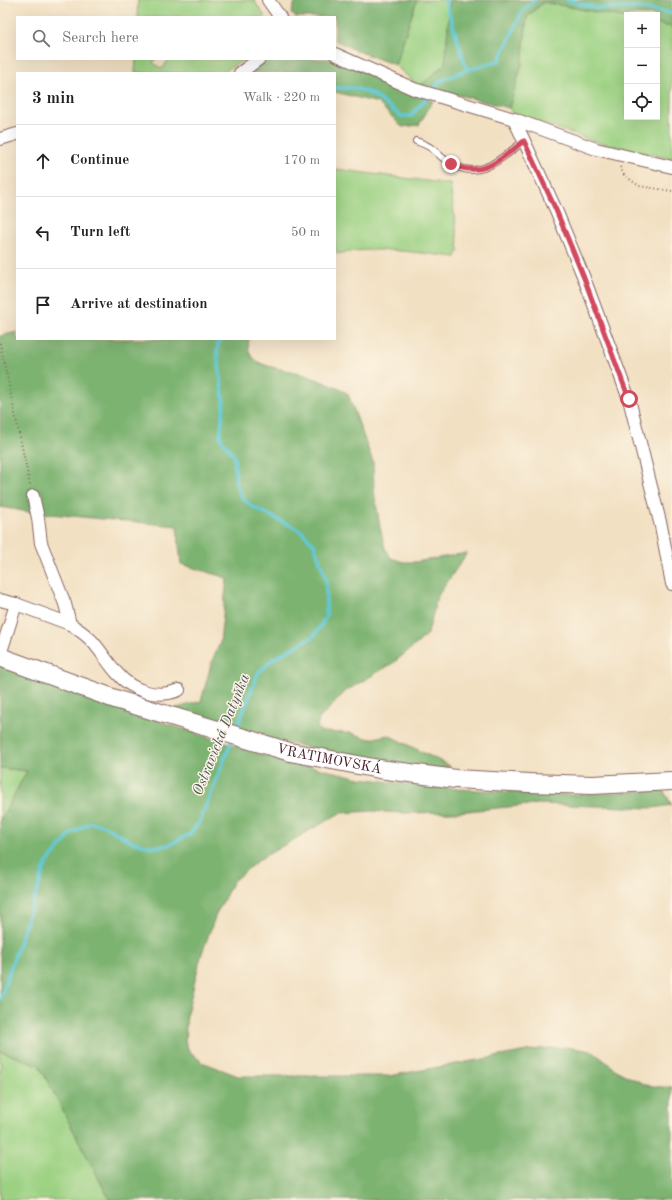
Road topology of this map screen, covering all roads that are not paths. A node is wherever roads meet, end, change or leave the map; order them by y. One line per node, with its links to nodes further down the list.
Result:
1 (268, 0): 2 (street)
2 (279, 16)
3 (336, 54): 6 (street)
4 (258, 60): 5 (street)
5 (241, 72)
6 (514, 119): 10 (street); 11 (street)
7 (16, 134): 8 (street)
8 (0, 139)
9 (416, 141): 10 (lane)
10 (524, 141): 13 (street)
11 (672, 166)
12 (33, 496): 16 (street)
13 (672, 584)
14 (0, 600): 15 (street)
15 (16, 604): 16 (street); 17 (street)
16 (70, 624): 18 (street)
17 (0, 656): 19 (main road, VRATIMOVSKÁ)
18 (179, 690)
19 (672, 781)

